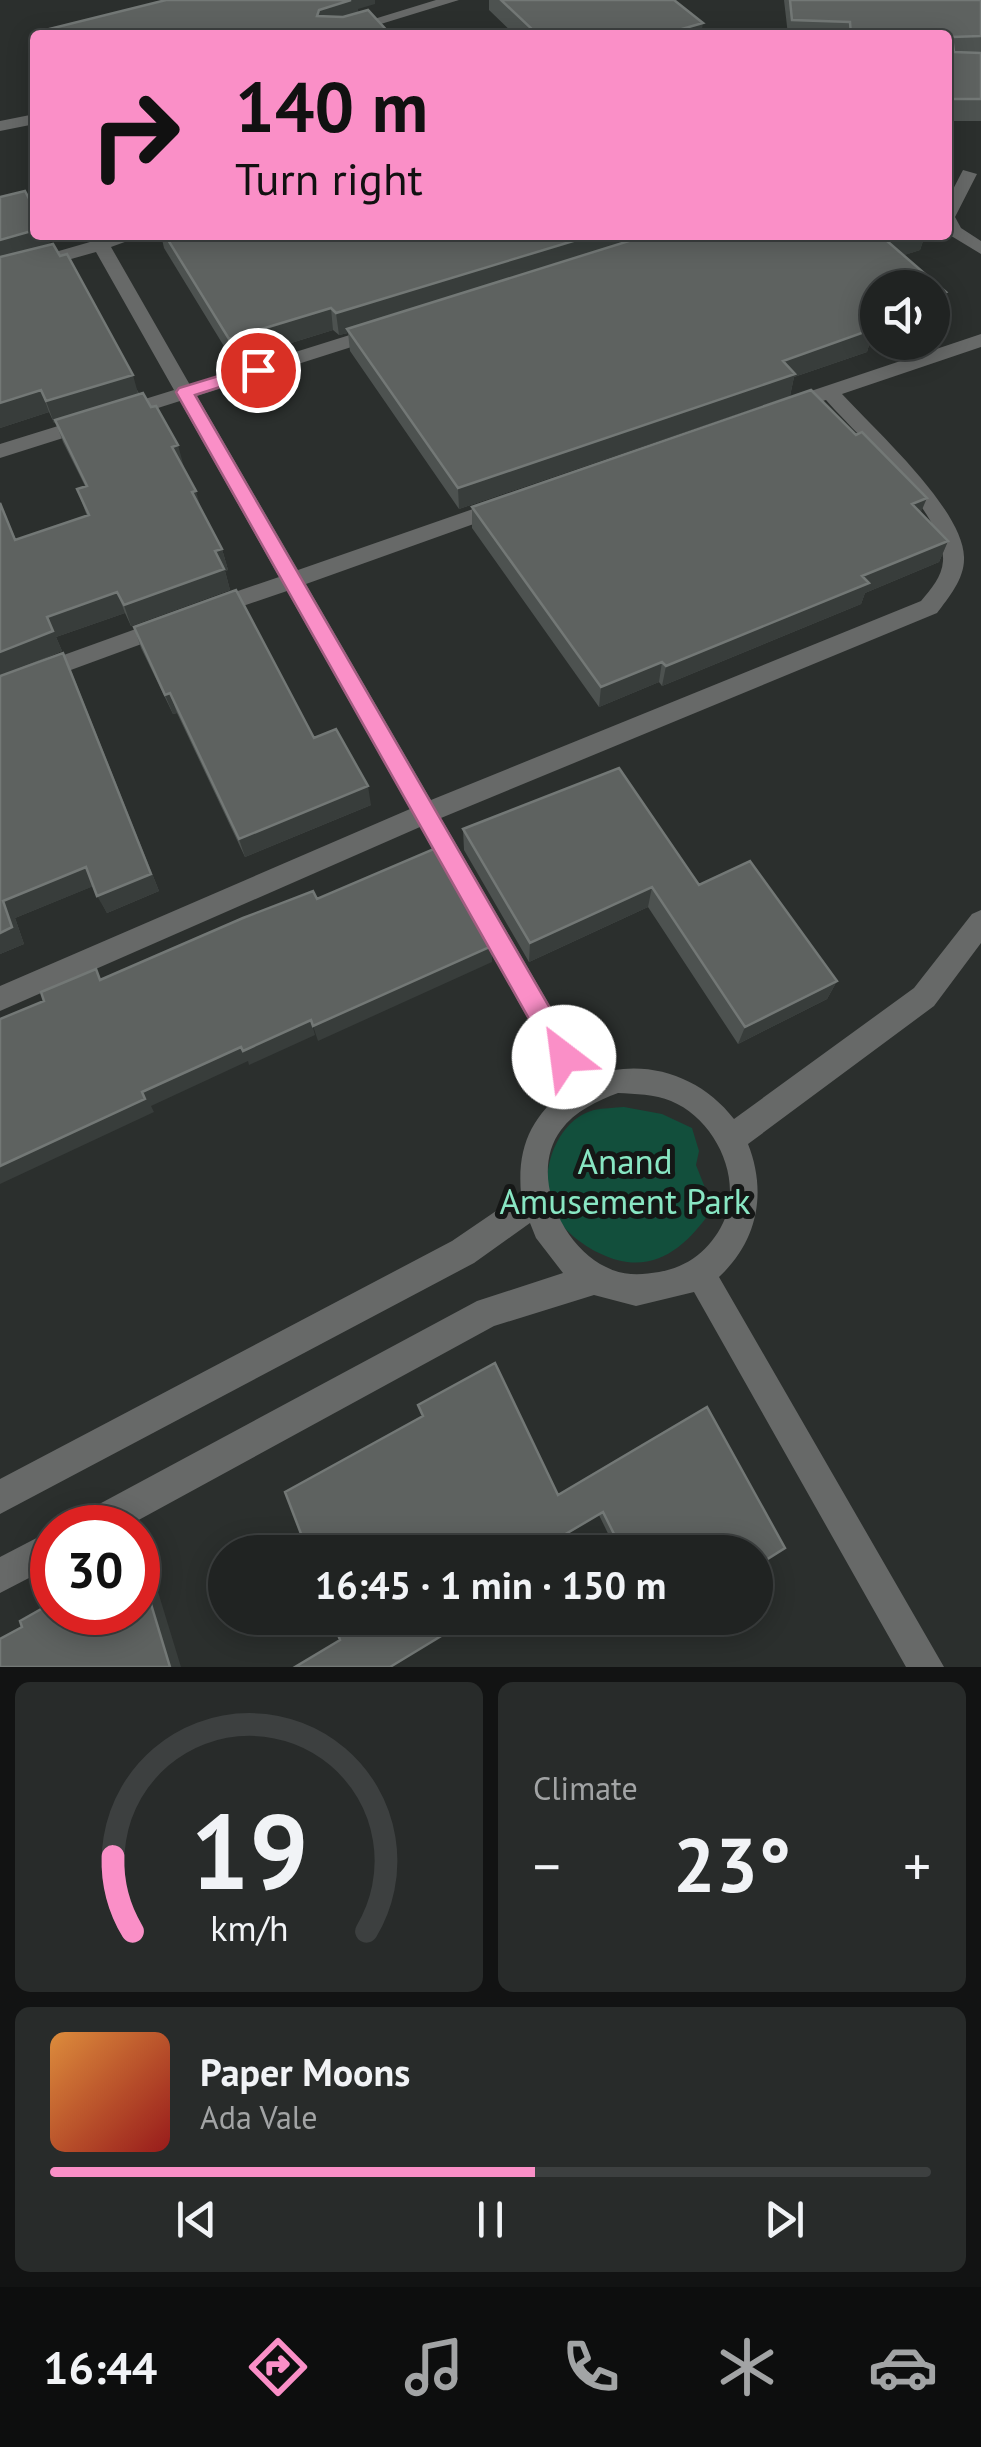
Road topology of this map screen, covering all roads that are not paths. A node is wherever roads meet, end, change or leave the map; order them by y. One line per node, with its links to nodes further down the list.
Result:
1 (452, 0): 2 (street)
2 (347, 30)
3 (30, 123): 4 (street)
4 (0, 126)
5 (975, 176): 6 (street)
6 (952, 212)
7 (952, 227): 9 (street)
8 (98, 240): 10 (street); 13 (street)
9 (981, 250)
10 (0, 274)
11 (392, 328): 13 (street)
12 (981, 340): 14 (street)
13 (185, 392): 16 (street); 18 (street)
14 (829, 392): 15 (street); 20 (street)
15 (792, 405)
16 (0, 452)
17 (532, 496): 18 (street)
18 (292, 580): 19 (street); 20 (street)
19 (0, 687)
20 (426, 814): 22 (street); 23 (street)
21 (981, 922): 24 (street)
22 (0, 999)
23 (584, 1091): 24 (street); 25 (street)
24 (732, 1139): 26 (street)
25 (535, 1202): 27 (street); 28 (street)
26 (700, 1275): 27 (street); 32 (street)
27 (595, 1279): 29 (street)
28 (0, 1496)
29 (131, 1505)
30 (30, 1559): 31 (street)
31 (0, 1576)
32 (926, 1667)

